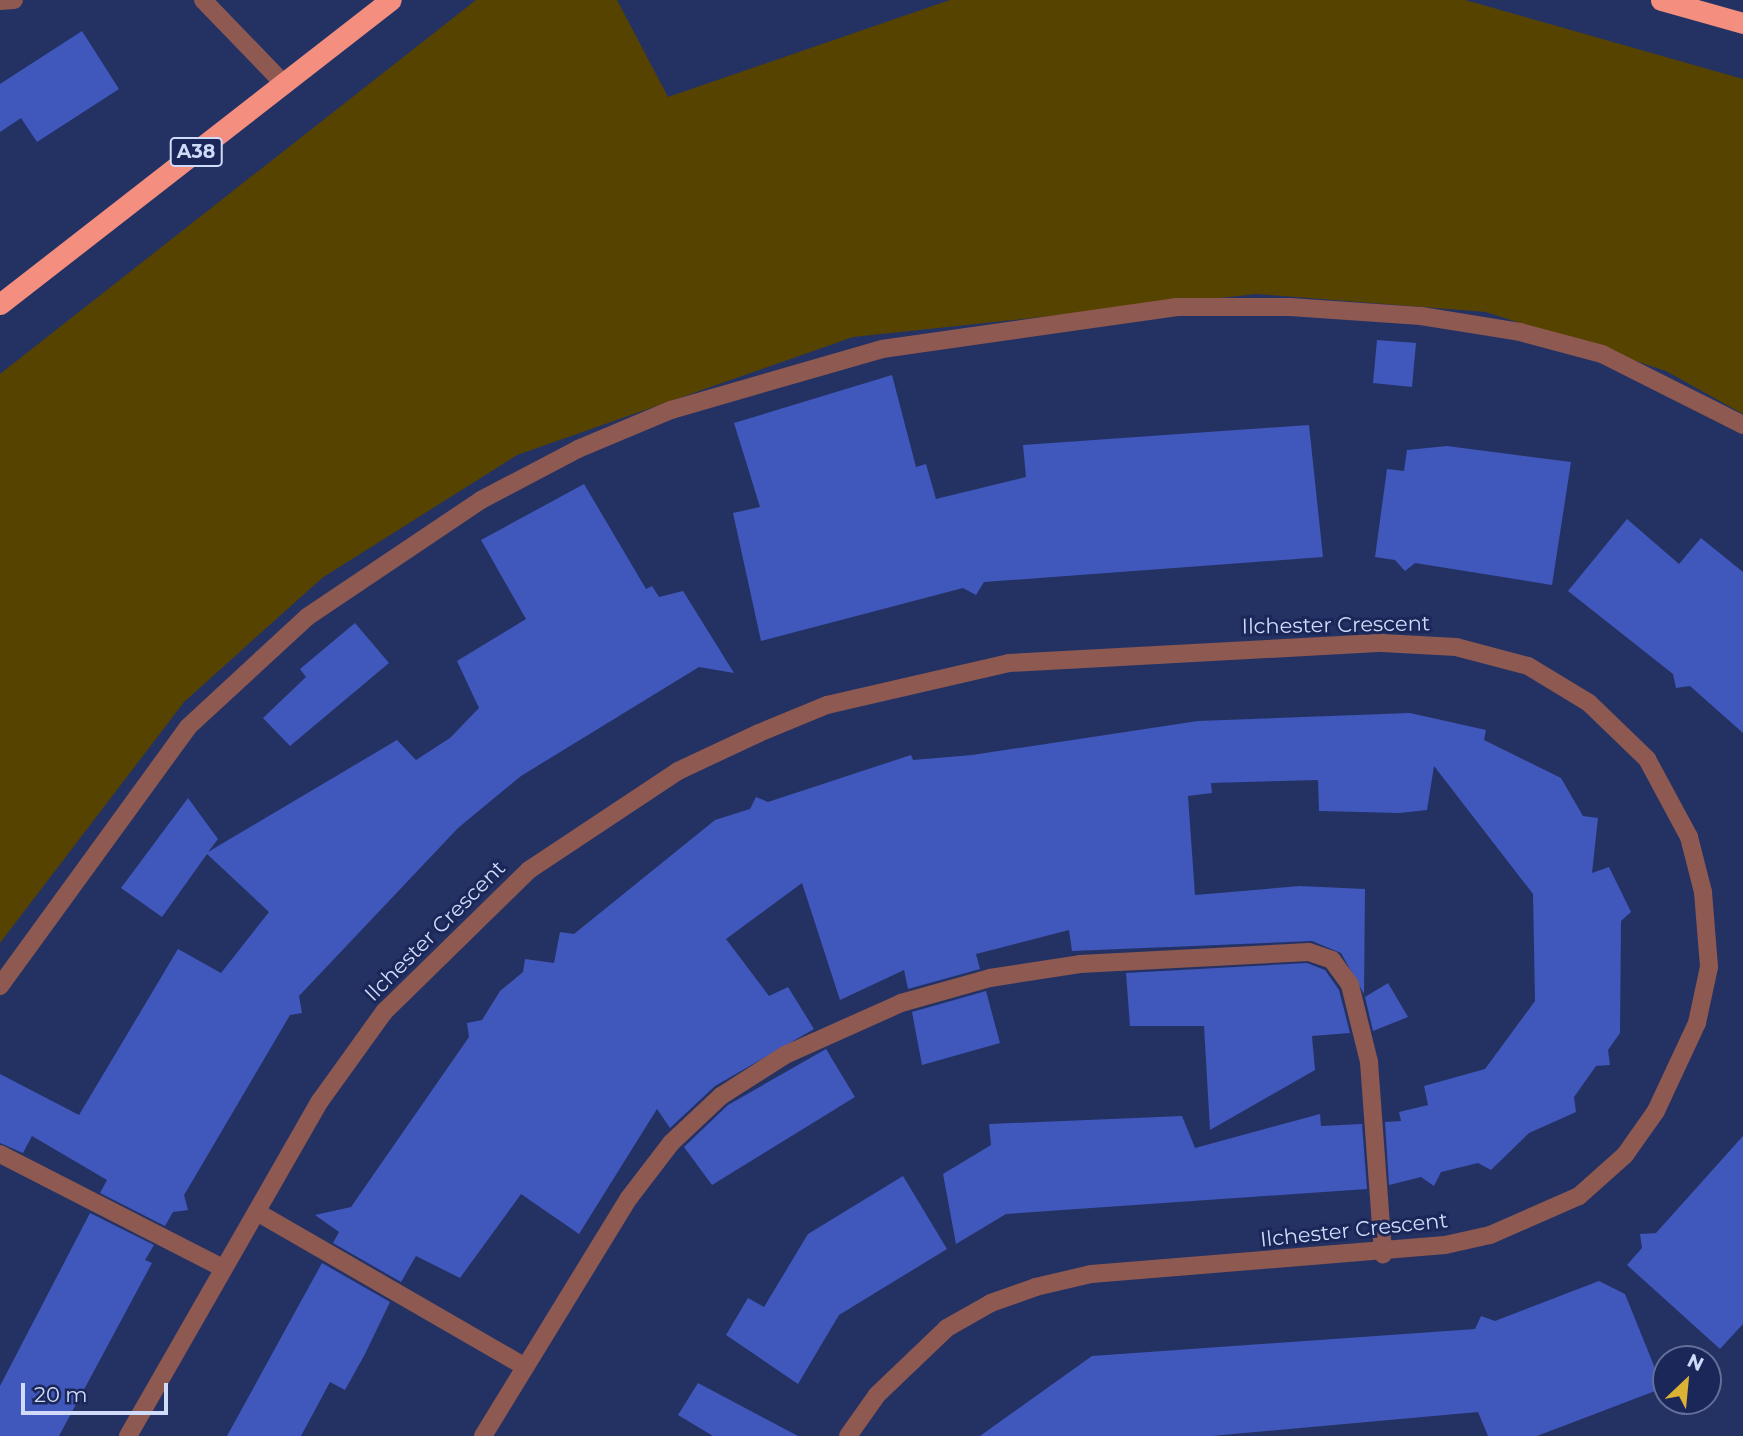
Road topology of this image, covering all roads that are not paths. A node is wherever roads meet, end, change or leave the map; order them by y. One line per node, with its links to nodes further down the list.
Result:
1 (14, 0): 5 (street)
2 (203, 0): 7 (street)
3 (391, 0): 7 (highway, A38)
4 (1661, 0): 6 (highway)
5 (0, 1)
6 (1743, 23)
7 (285, 85): 8 (highway, A38)
8 (0, 304)
9 (1743, 425): 10 (street)
10 (0, 986)
11 (0, 1154): 14 (street)
12 (257, 1212): 13 (street, Ilchester Crescent); 14 (street, Ilchester Crescent); 15 (street)
13 (1383, 1254): 15 (street); 18 (street, Ilchester Crescent)
14 (221, 1267): 16 (street, Ilchester Crescent)
15 (522, 1365): 17 (street)
16 (128, 1436)
17 (482, 1436)
18 (848, 1436)

